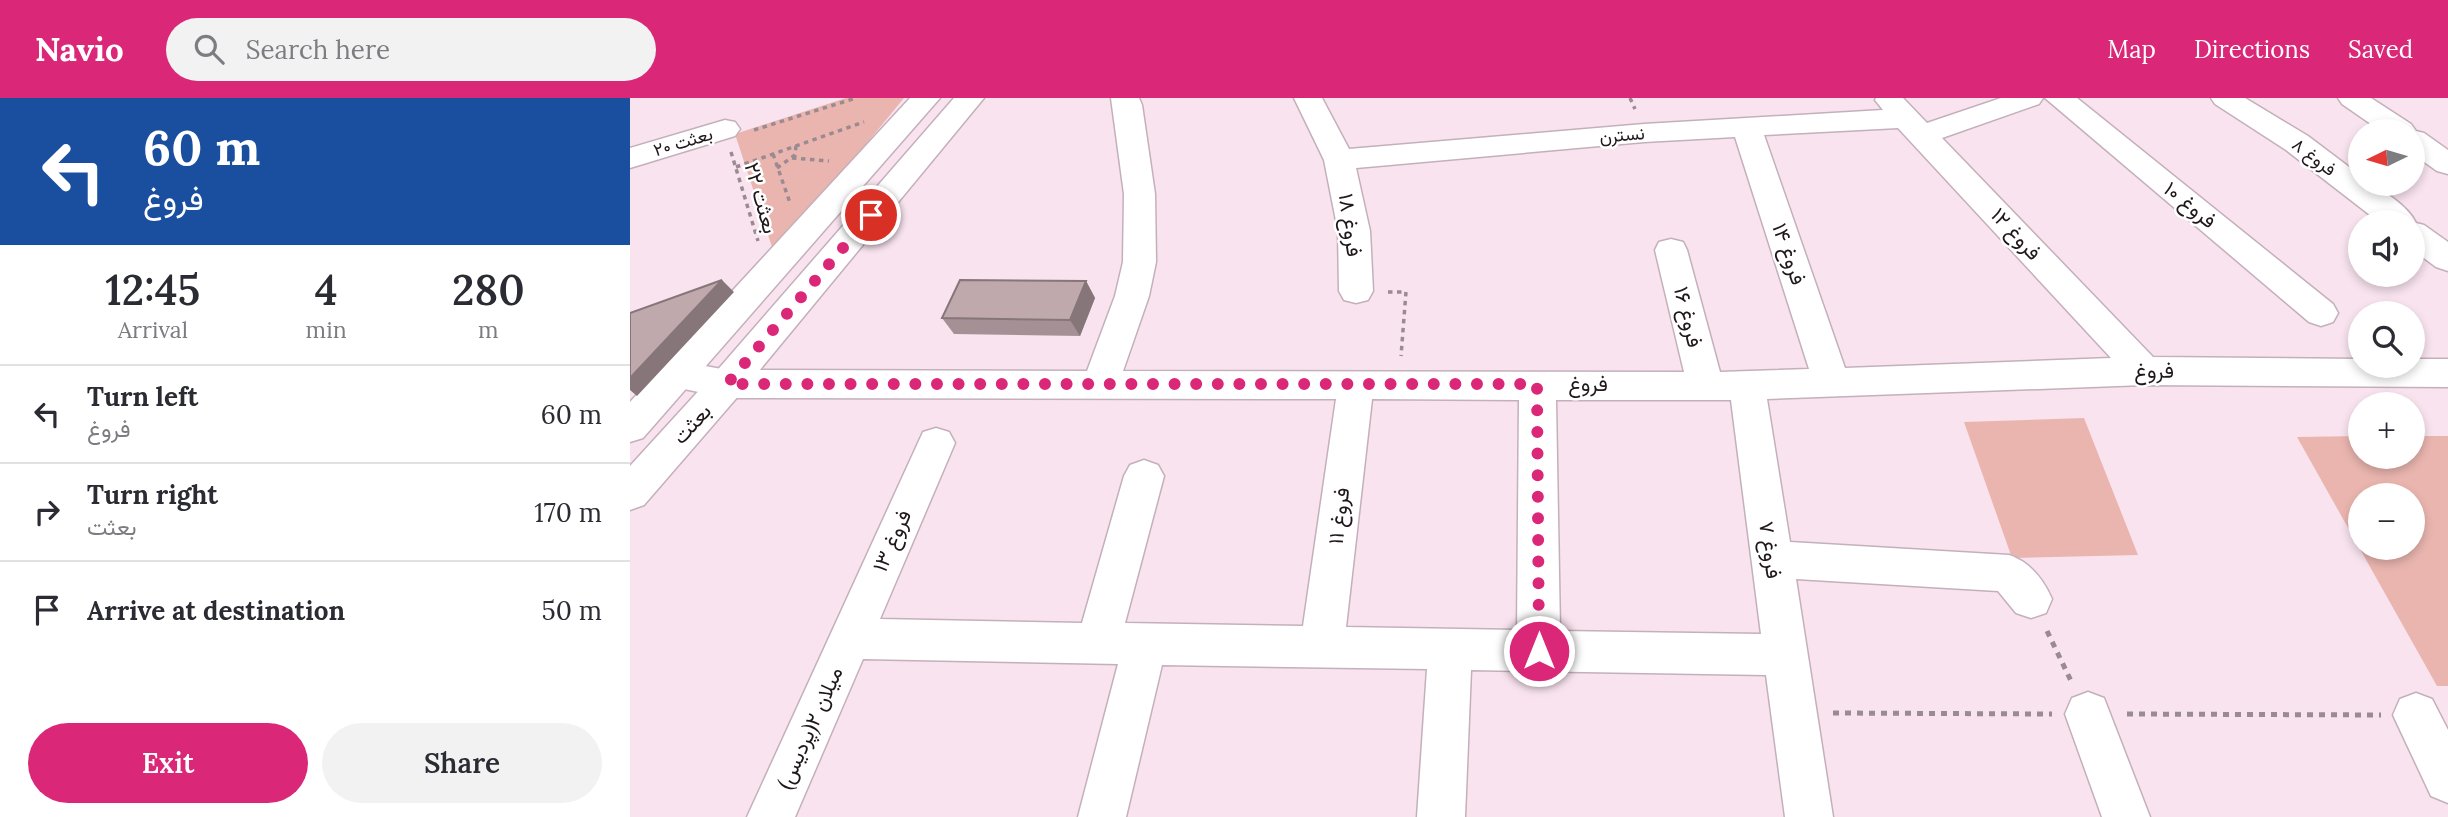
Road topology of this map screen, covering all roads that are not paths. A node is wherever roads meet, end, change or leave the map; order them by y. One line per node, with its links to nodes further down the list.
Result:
1 (970, 98): 27 (street, بعثت)
2 (1125, 98): 28 (street)
3 (1308, 98): 15 (street, فروغ ۱۸)
4 (2029, 98): 9 (street, نسترن)
5 (2059, 98): 22 (street, فروغ ۱۰)
6 (2225, 98): 17 (street, فروغ ۸)
7 (2352, 98): 10 (street)
8 (925, 100): 25 (street, بعثت)
9 (1905, 117): 11 (street, نسترن); 23 (street, فروغ ۱۲)
10 (2383, 119)
11 (1746, 126): 15 (street, نسترن); 26 (street, فروغ ۱۴)
12 (725, 129): 14 (street, بعثت ۲۰)
13 (2426, 149): 16 (street)
14 (630, 158)
15 (1339, 160): 21 (street, فروغ ۱۸)
16 (2448, 164)
17 (2384, 210)
18 (2425, 242): 20 (street)
19 (1671, 250): 31 (street, فروغ ۱۶)
20 (2448, 259)
21 (1356, 291)
22 (2321, 313)
23 (2144, 371): 24 (street, فروغ); 26 (street, فروغ)
24 (2448, 373)
25 (678, 375): 27 (street, فروغ); 33 (street, بعثت)
26 (1832, 383): 32 (street, فروغ)
27 (727, 384): 28 (street, فروغ); 36 (street, بعثت)
28 (1100, 384): 29 (street, فروغ)
29 (1356, 384): 30 (street, فروغ); 42 (street, فروغ ۱۱)
30 (1537, 384): 31 (street, فروغ); 44 (street)
31 (1705, 384): 32 (street, فروغ)
32 (1747, 386): 37 (street, فروغ ۷)
33 (630, 427)
34 (936, 443): 39 (street, فروغ ۱۳)
35 (1144, 475): 40 (street)
36 (630, 493)
37 (1772, 559): 38 (street); 45 (street, فروغ ۷)
38 (2031, 599)
39 (849, 639): 40 (street); 49 (street, میلان ۲(پردیس))
40 (1098, 643): 41 (street)
41 (1145, 644): 42 (street); 50 (street)
42 (1322, 647): 43 (street)
43 (1450, 649): 44 (street); 51 (street)
44 (1539, 651): 45 (street)
45 (1786, 655): 52 (street, فروغ ۷)
46 (2088, 714): 53 (street)
47 (2416, 715): 48 (street)
48 (2448, 779)
49 (771, 817)
50 (1102, 817)
51 (1441, 817)
52 (1810, 817)
53 (2126, 817)

